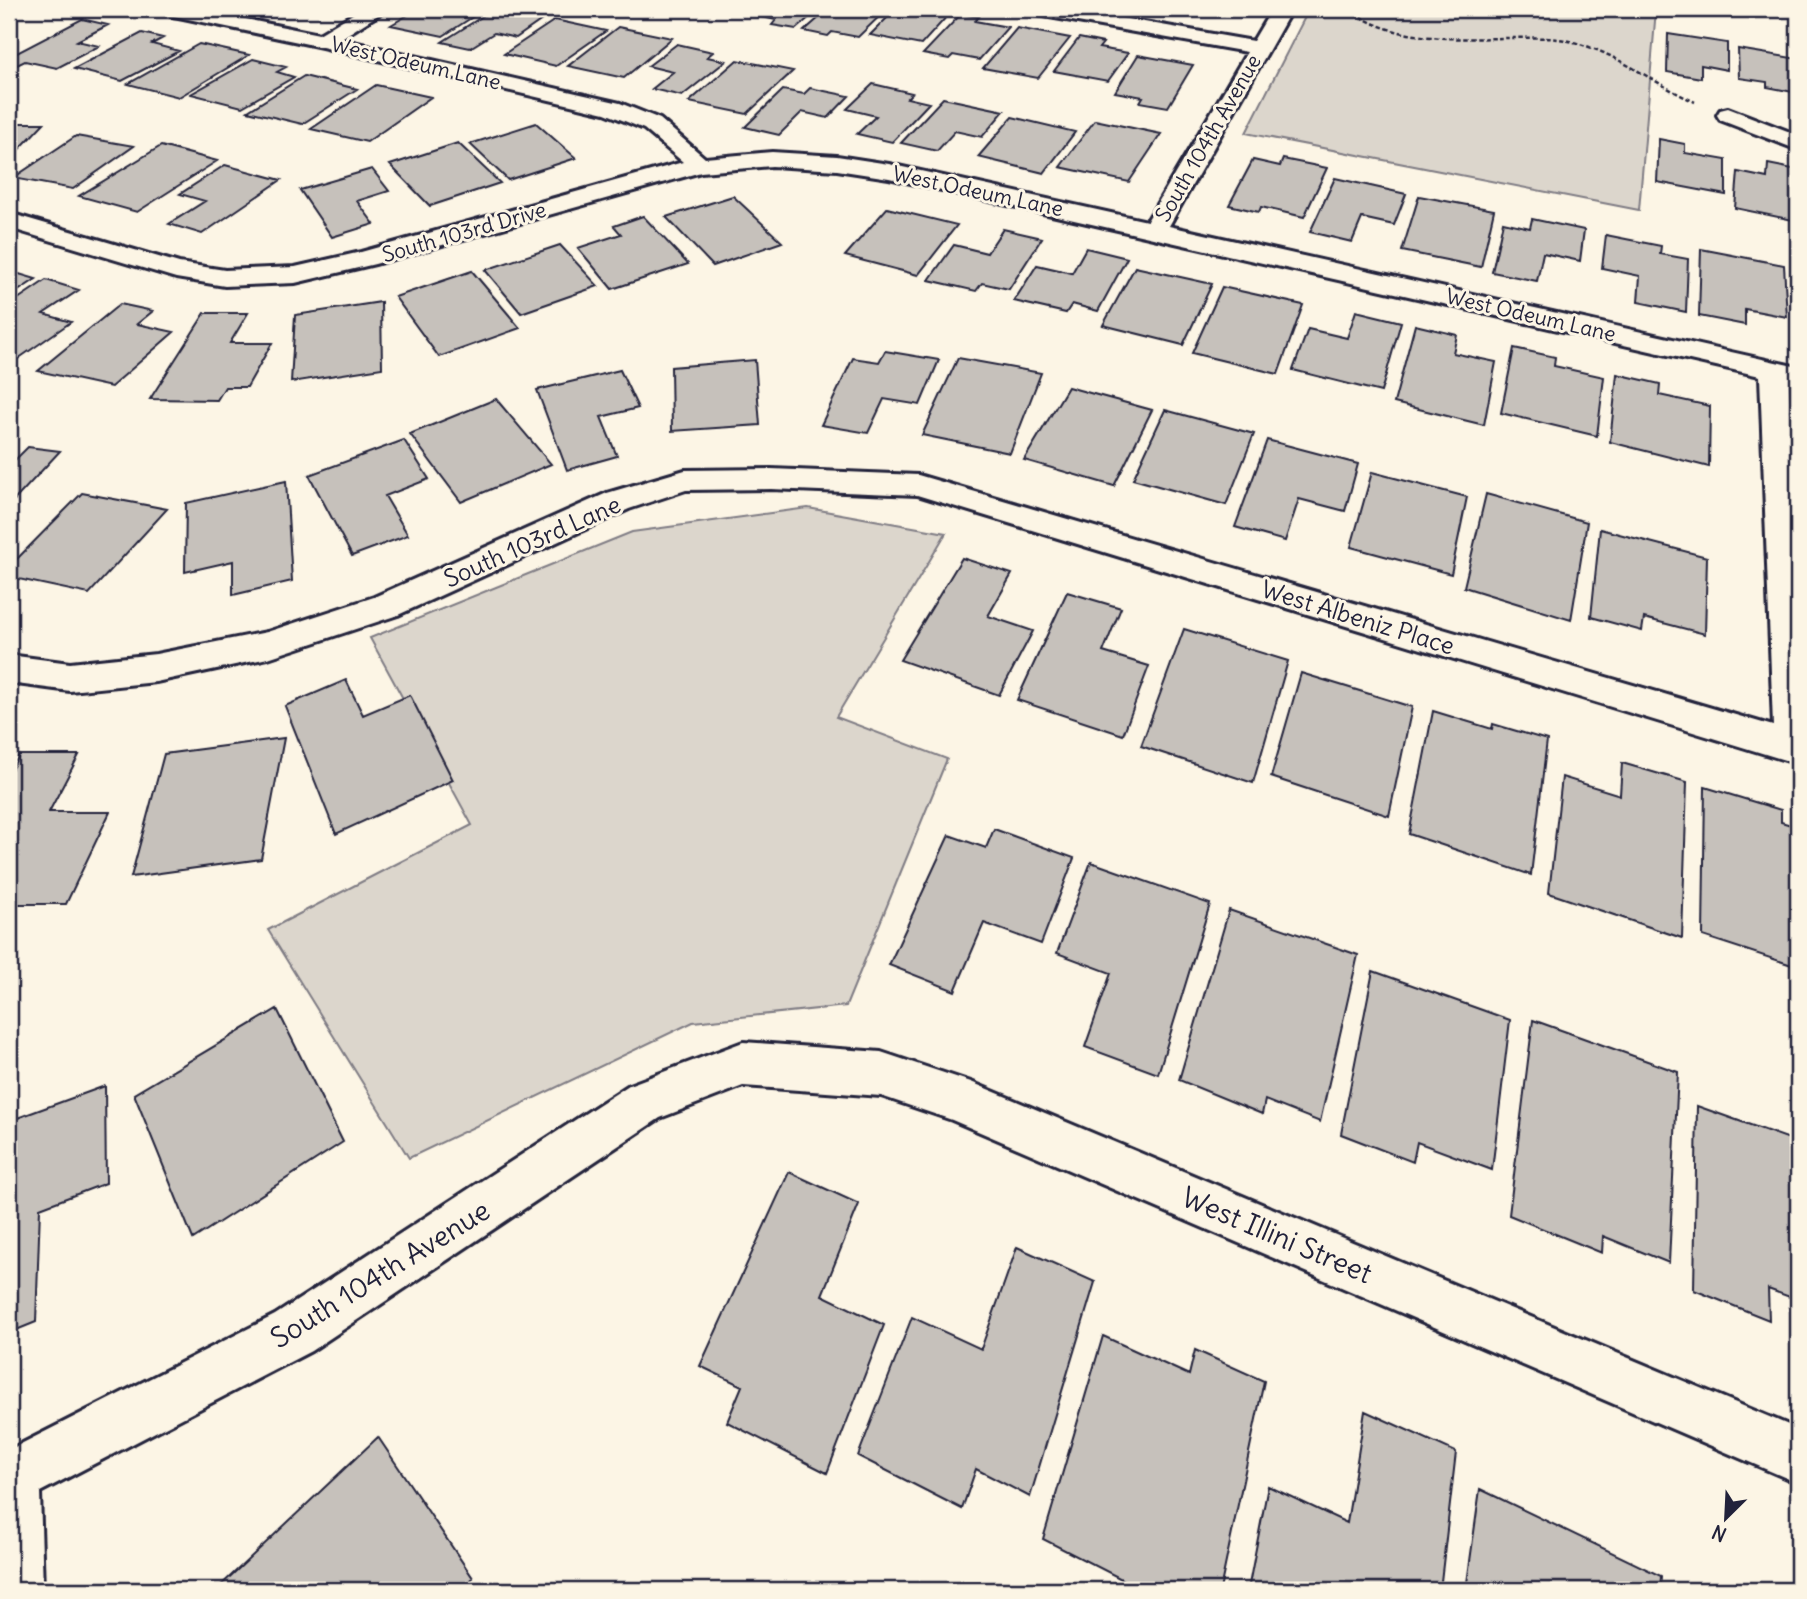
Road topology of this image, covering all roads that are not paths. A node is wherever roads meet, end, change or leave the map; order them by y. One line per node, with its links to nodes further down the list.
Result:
1 (169, 9): 5 (street, West Odeum Lane)
2 (374, 9): 5 (street)
3 (1038, 9): 6 (street)
4 (1282, 9): 6 (street, South 104th Avenue)
5 (322, 41): 9 (street, West Odeum Lane)
6 (1260, 48): 11 (street, South 104th Avenue)
7 (1728, 115): 8 (street)
8 (1798, 144)
9 (700, 165): 10 (street, South 103rd Drive); 11 (street, West Odeum Lane)
10 (9, 220)
11 (1154, 230): 12 (street, West Odeum Lane)
12 (1786, 373): 15 (street)
13 (918, 485): 14 (street, South 103rd Lane); 15 (street, West Albeniz Place)
14 (9, 670)
15 (1795, 748)
16 (743, 1064): 17 (street, West Illini Street); 18 (street, South 104th Avenue)
17 (1798, 1456)
18 (11, 1478): 19 (street)
19 (14, 1590)

